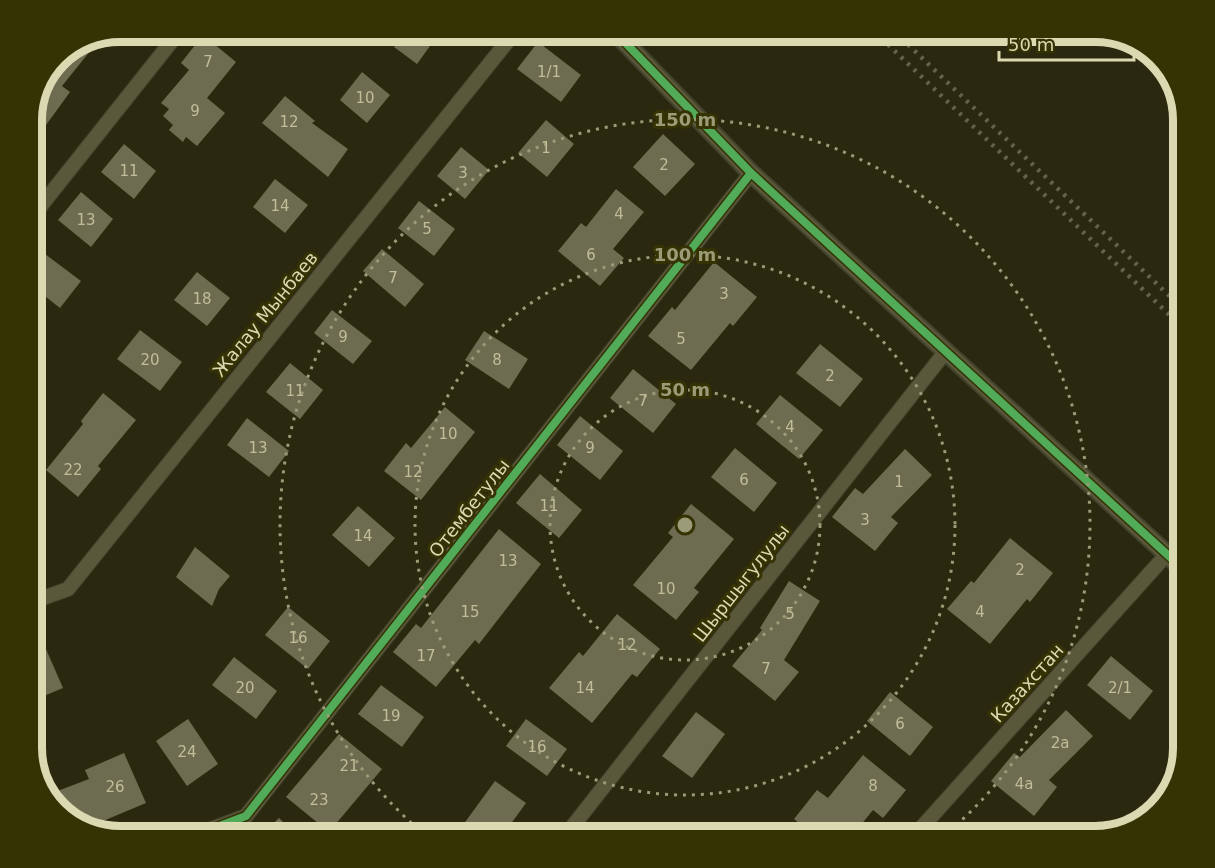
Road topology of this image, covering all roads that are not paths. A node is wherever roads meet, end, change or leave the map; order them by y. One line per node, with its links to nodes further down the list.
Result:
1 (171, 42): 5 (street)
2 (507, 42): 9 (street, Жалау Мынбаев)
3 (625, 42): 4 (street)
4 (751, 173): 6 (street); 10 (street, Отембетулы)
5 (42, 204)
6 (946, 351): 7 (street); 11 (street, Шыршыгулулы)
7 (1167, 554): 8 (street); 12 (street, Казахстан)
8 (1173, 559)
9 (42, 599)
10 (221, 826)
11 (574, 826)
12 (924, 826)

